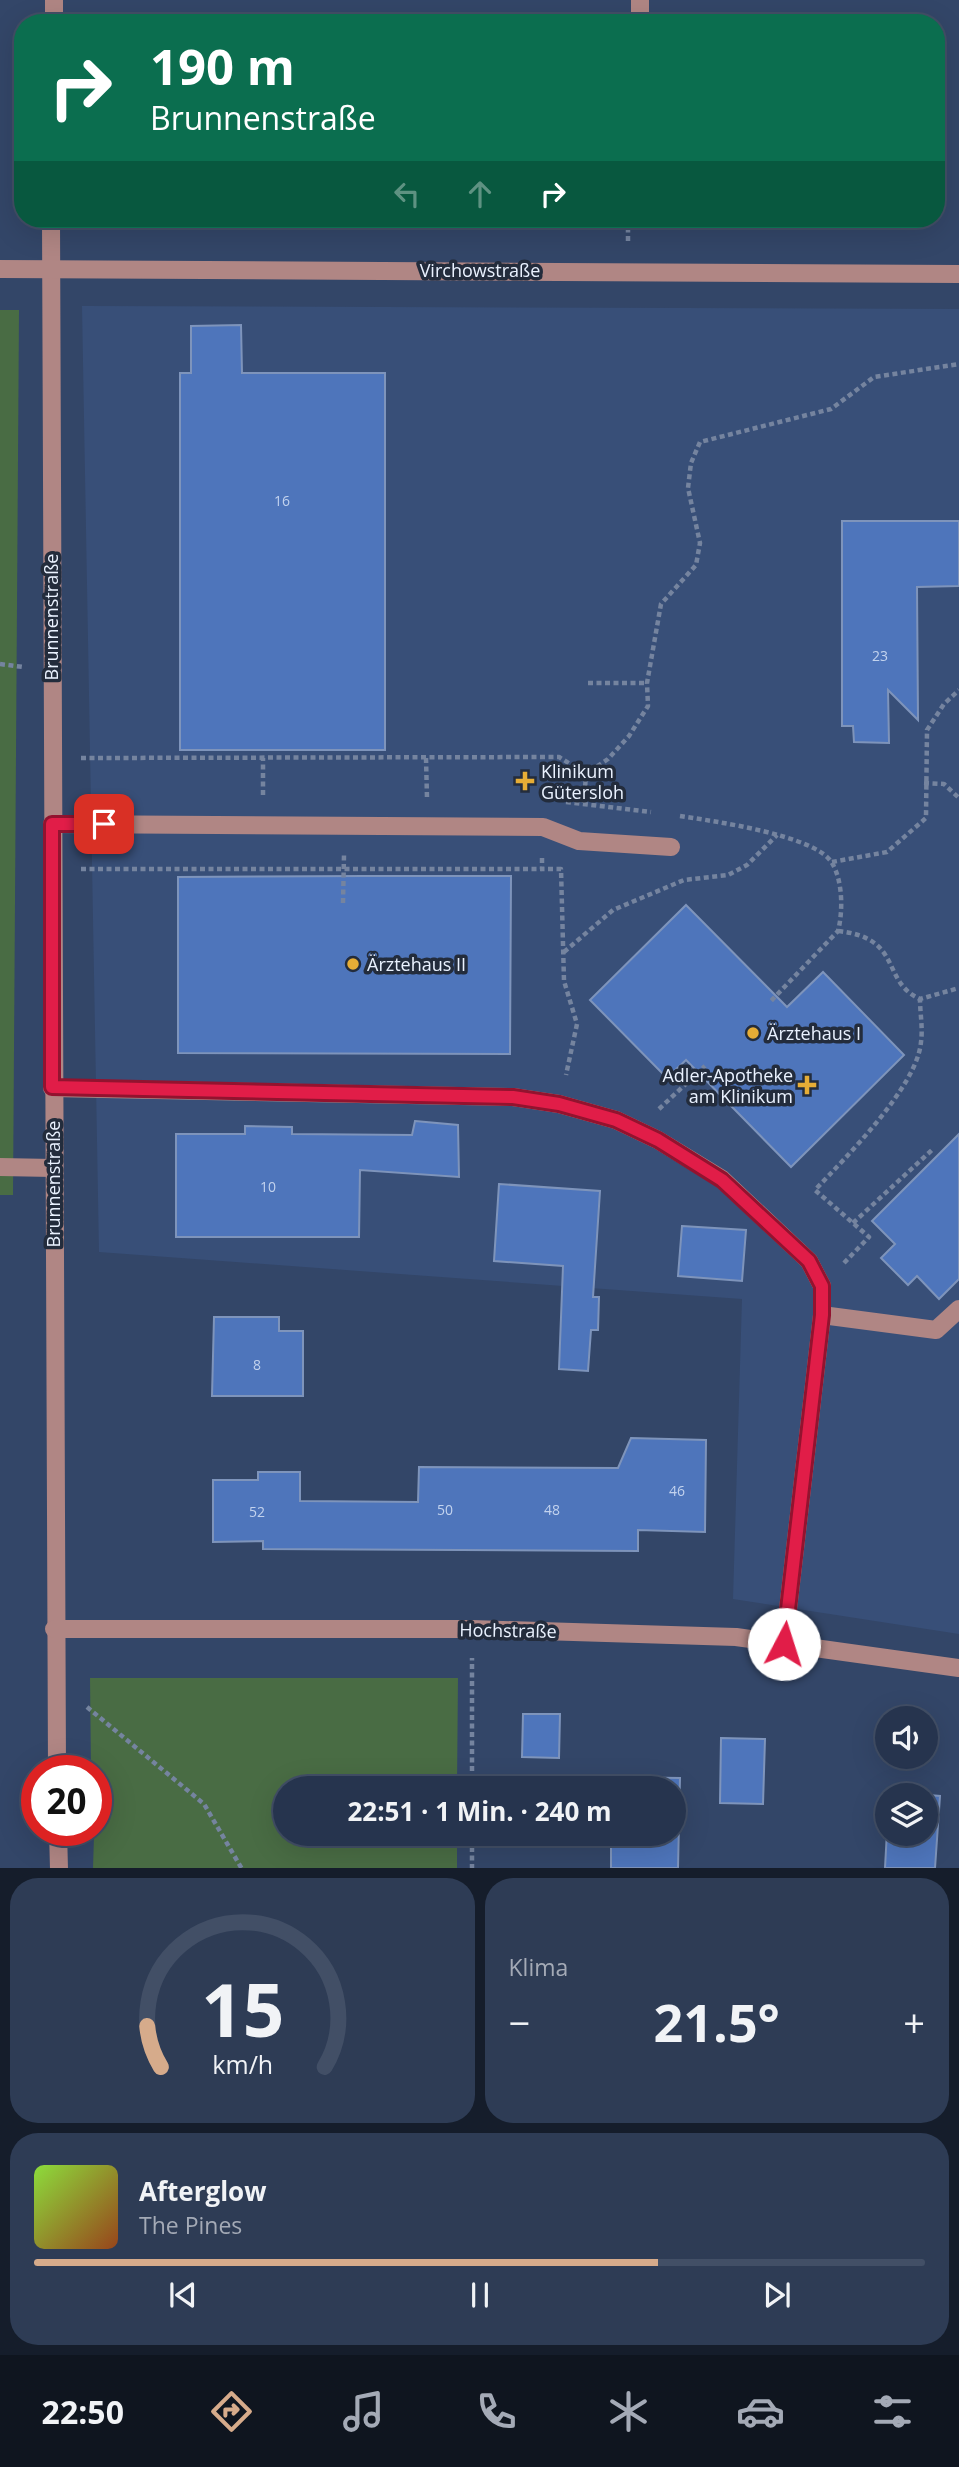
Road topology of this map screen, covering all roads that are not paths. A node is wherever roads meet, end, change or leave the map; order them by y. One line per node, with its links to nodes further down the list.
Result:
1 (51, 228): 3 (street, Brunnenstraße)
2 (0, 269): 3 (street, Virchowstraße)
3 (51, 269): 4 (street, Virchowstraße); 5 (street, Brunnenstraße)
4 (959, 274)
5 (52, 824): 6 (street); 7 (street, Brunnenstraße)
6 (671, 847)
7 (52, 1087): 9 (street, Brunnenstraße); 11 (street)
8 (0, 1167): 9 (street)
9 (52, 1168): 12 (street, Brunnenstraße)
10 (959, 1309): 11 (street)
11 (822, 1315): 13 (street)
12 (54, 1629): 13 (street, Hochstraße); 15 (street, Brunnenstraße)
13 (784, 1644): 14 (street, Hochstraße)
14 (959, 1668)
15 (57, 1755)
16 (58, 1846): 17 (street)
17 (59, 1868)

